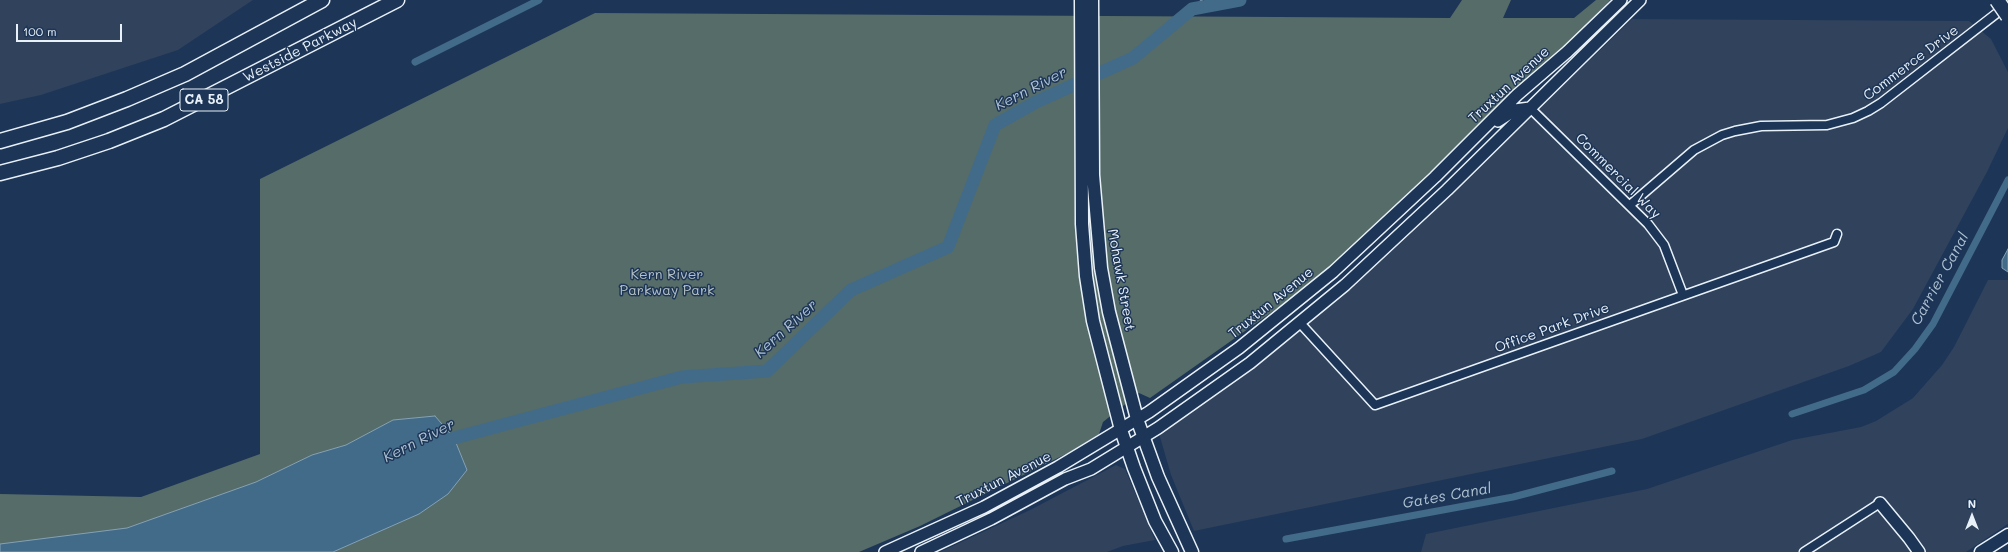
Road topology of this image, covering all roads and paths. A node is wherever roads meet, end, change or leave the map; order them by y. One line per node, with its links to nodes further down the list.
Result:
1 (322, 0): 15 (highway, CA 58)
2 (397, 0): 16 (highway, Westside Parkway / CA 58)
3 (1081, 0): 22 (main road, Mohawk Street)
4 (1092, 0): 21 (main road, Mohawk Street)
5 (1621, 0): 12 (main road, Truxtun Avenue)
6 (1628, 0): 11 (main road)
7 (1640, 0): 11 (main road, Truxtun Avenue)
8 (1997, 0): 10 (highway, bridge)
9 (2008, 5): 17 (street, Commerce Drive)
10 (2008, 16)
11 (1616, 24): 13 (main road, Truxtun Avenue)
12 (1567, 52): 13 (main road); 14 (main road, Truxtun Avenue)
13 (1530, 108): 14 (main road); 17 (street, Commercial Way); 20 (main road, Truxtun Avenue)
14 (1482, 131): 21 (main road, Truxtun Avenue)
15 (0, 141)
16 (0, 173)
17 (1630, 205): 19 (street, Commercial Way)
18 (1837, 234): 19 (street, Office Park Drive)
19 (1683, 294): 20 (street, Office Park Drive)
20 (1300, 323): 23 (main road, Truxtun Avenue)
21 (1137, 419): 22 (main road, Truxtun Avenue); 23 (main road, Mohawk Street)
22 (1121, 430): 24 (main road, Mohawk Street); 28 (main road, Truxtun Avenue)
23 (1144, 436): 24 (main road, Truxtun Avenue); 31 (main road, Mohawk Street)
24 (1127, 448): 27 (main road, Mohawk Street); 29 (main road, Truxtun Avenue)
25 (1880, 503): 32 (street); 33 (main road)
26 (2008, 535): 34 (main road)
27 (1169, 547): 30 (main road, Mohawk Street)
28 (884, 552)
29 (921, 552)
30 (1176, 552)
31 (1192, 552)
32 (1804, 552)
33 (1919, 552)
34 (1981, 552)

